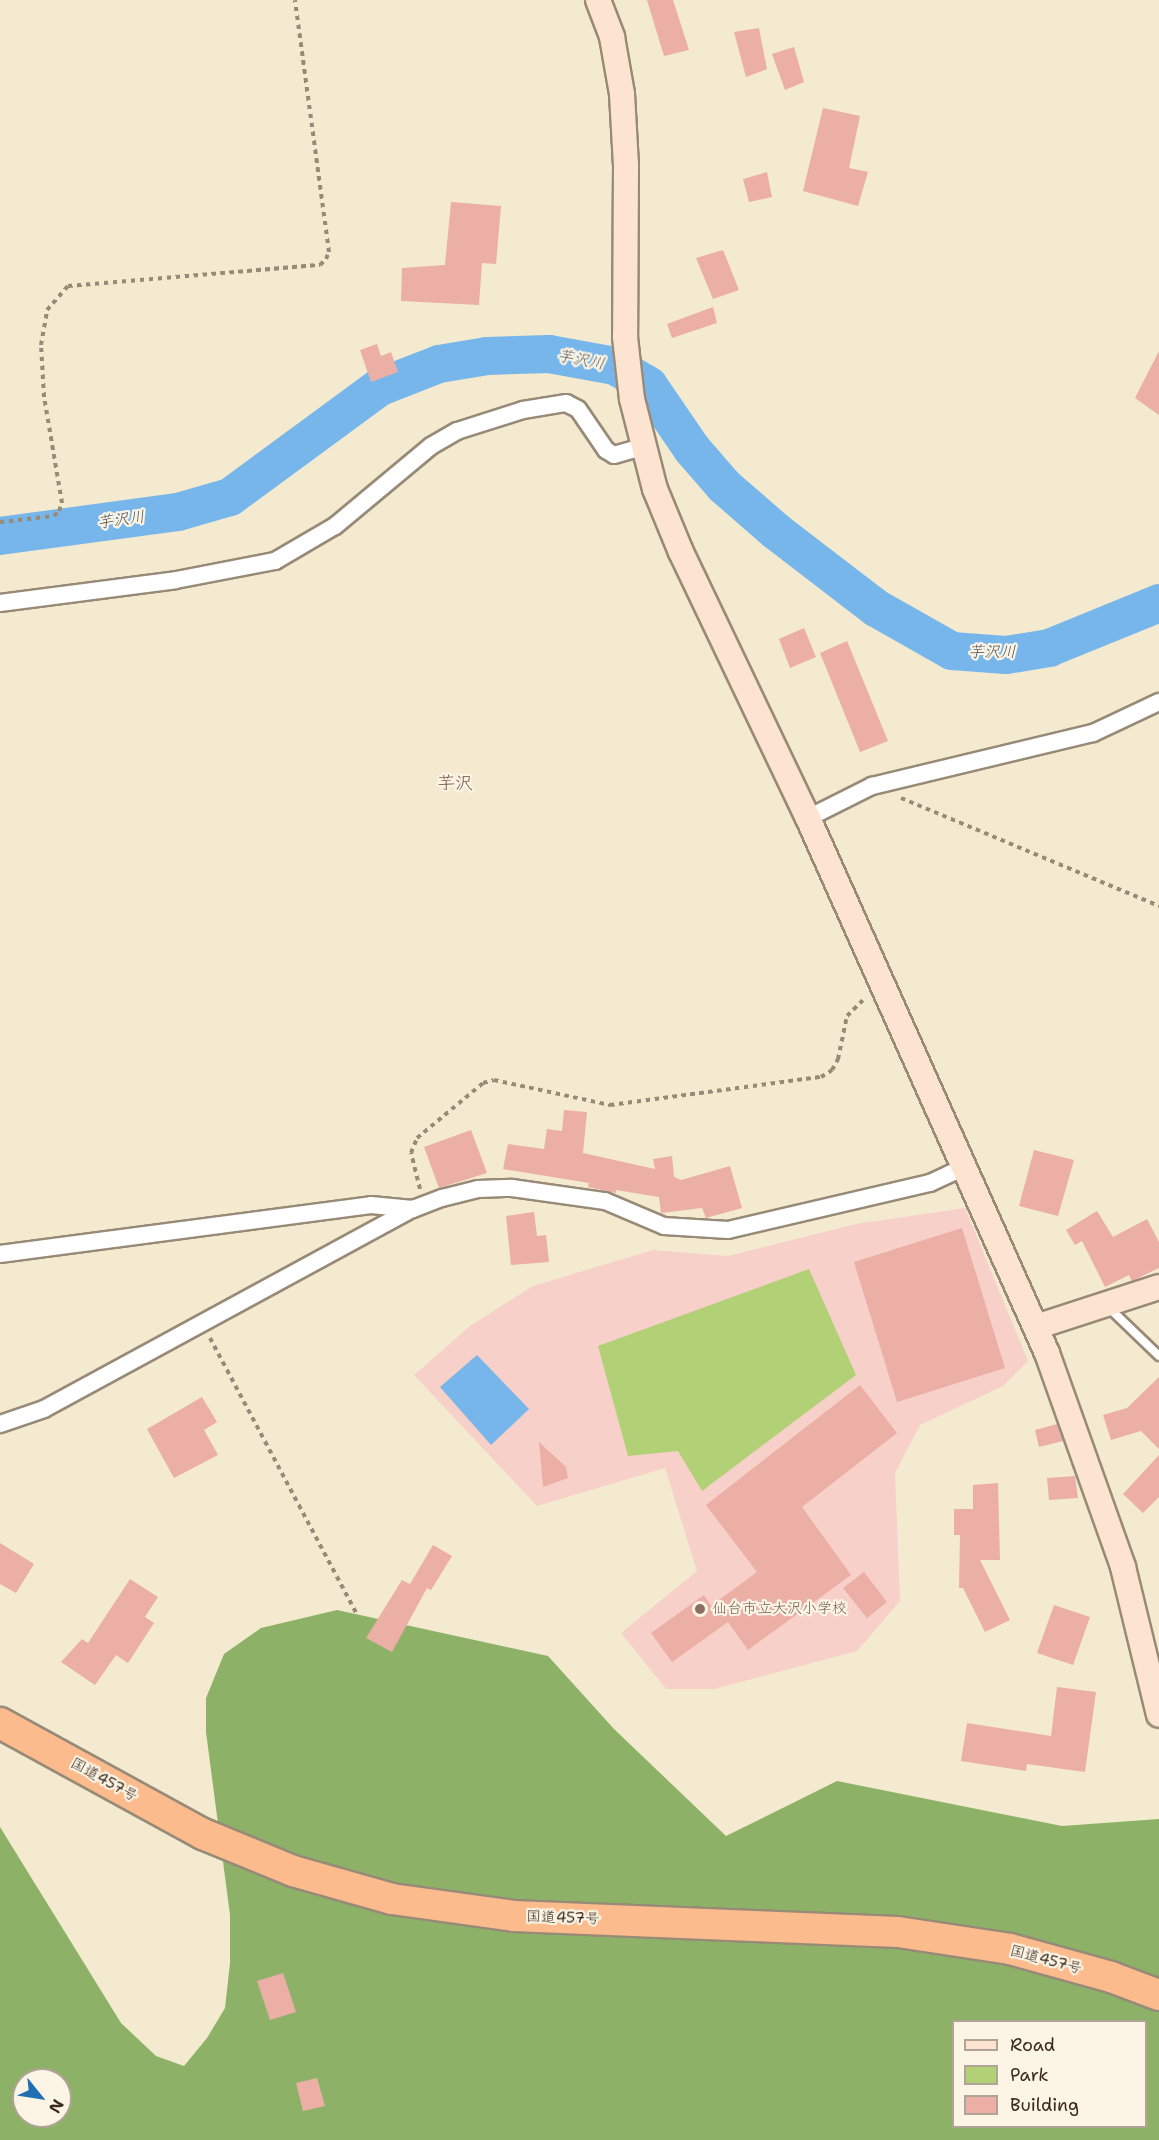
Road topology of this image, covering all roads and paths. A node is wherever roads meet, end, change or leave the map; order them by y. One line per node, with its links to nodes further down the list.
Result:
1 (295, 0): 4 (path)
2 (598, 0): 3 (street)
3 (642, 447): 5 (street); 8 (street)
4 (0, 522)
5 (0, 603)
6 (1159, 702): 7 (street)
7 (872, 786): 8 (street); 9 (path)
8 (808, 818): 10 (street)
9 (1159, 906)
10 (885, 990): 11 (street); 12 (path)
11 (962, 1168): 12 (street); 17 (street)
12 (413, 1209): 13 (street); 16 (street)
13 (0, 1254)
14 (1159, 1287): 15 (street)
15 (1105, 1304): 17 (street); 18 (lane)
16 (202, 1322): 19 (street); 20 (path)
17 (1036, 1327): 21 (street)
18 (1159, 1356)
19 (0, 1424)
20 (357, 1615)
21 (1155, 1674): 22 (street)
22 (1159, 1715)
23 (0, 1723): 24 (highway, 国道457号)
24 (1159, 1995)

